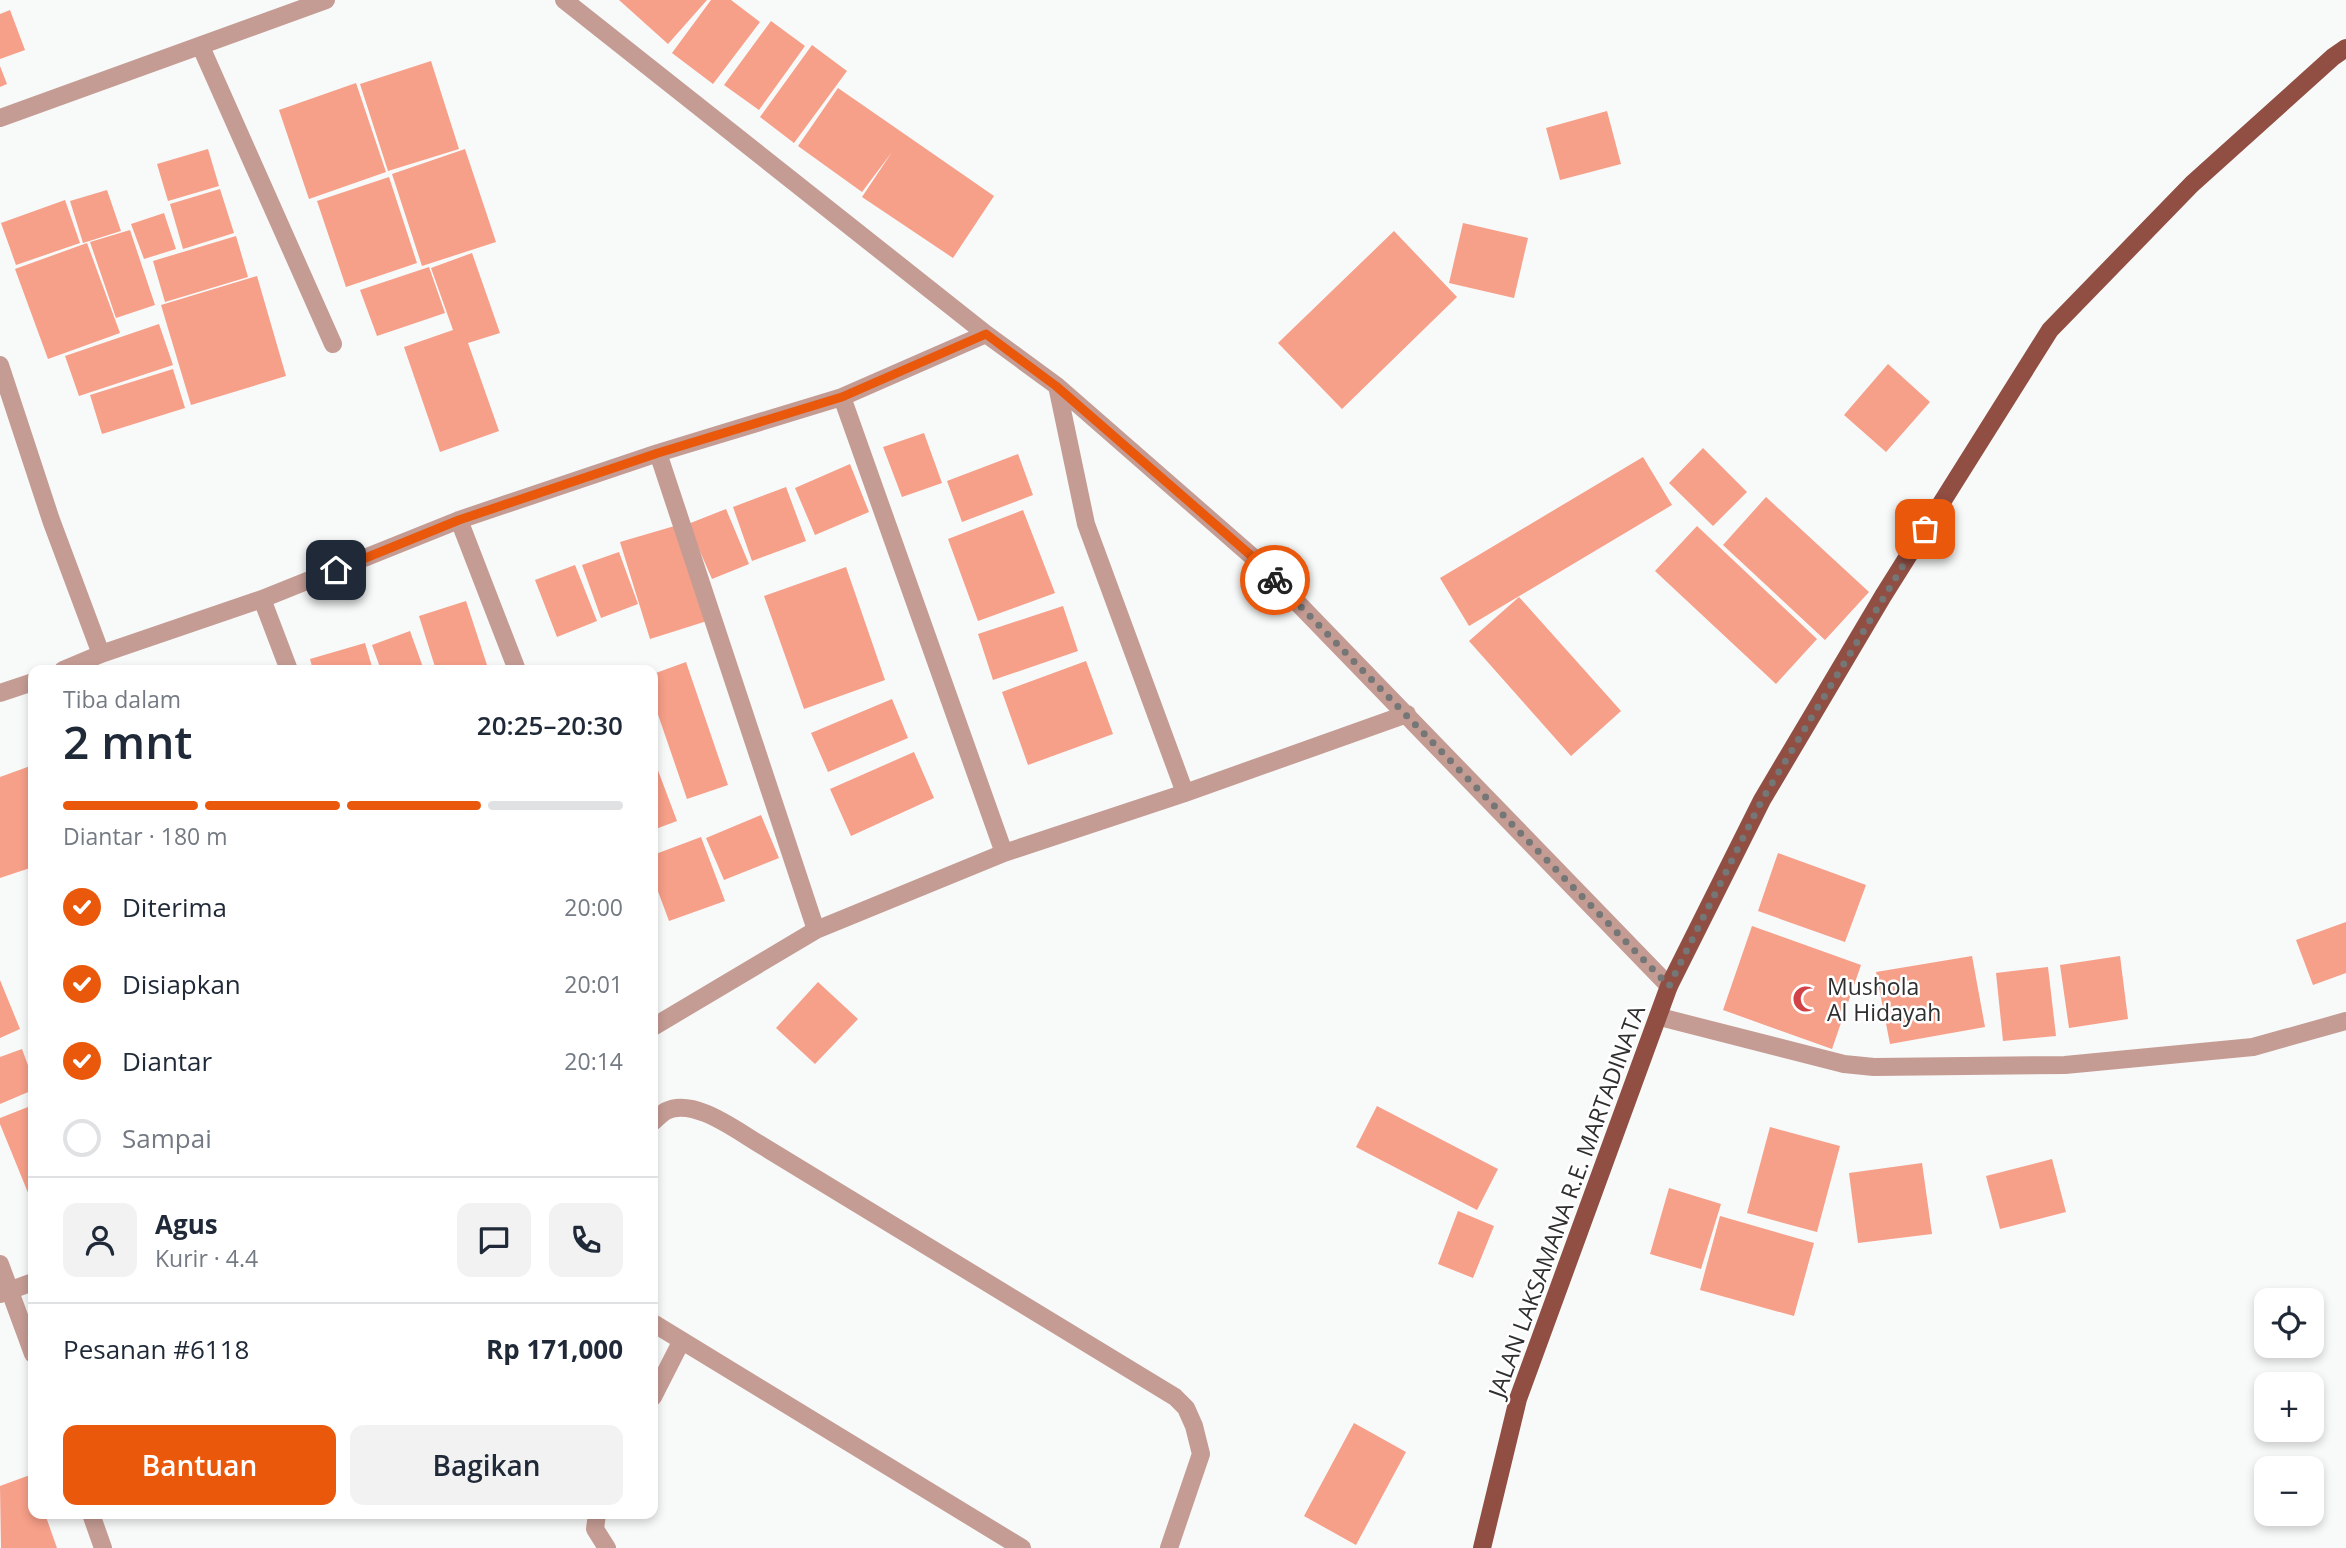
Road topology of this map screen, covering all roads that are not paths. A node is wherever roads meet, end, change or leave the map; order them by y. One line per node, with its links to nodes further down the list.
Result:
1 (326, 0): 3 (street)
2 (564, 0): 6 (street)
3 (201, 47): 5 (street); 7 (street)
4 (2346, 48): 24 (main road, JALAN LAKSAMANA R.E. MARTADINATA)
5 (0, 118)
6 (986, 334): 9 (street); 10 (street)
7 (333, 344)
8 (0, 365): 14 (street)
9 (1056, 386): 20 (street); 21 (street)
10 (842, 397): 11 (street); 22 (street)
11 (658, 453): 12 (street); 23 (street)
12 (459, 520): 13 (street); 17 (street)
13 (262, 599): 14 (street); 16 (street)
14 (101, 654): 15 (street)
15 (75, 665)
16 (287, 665)
17 (515, 665)
18 (28, 684): 19 (street)
19 (0, 693)
20 (1407, 714): 21 (street); 24 (street)
21 (1185, 793): 22 (street)
22 (1004, 853): 23 (street)
23 (817, 930): 27 (street)
24 (1669, 986): 25 (main road, JALAN LAKSAMANA R.E. MARTADINATA)
25 (1660, 1017): 26 (street); 42 (main road, JALAN LAKSAMANA R.E. MARTADINATA)
26 (2346, 1021)
27 (658, 1022)
28 (658, 1117): 41 (street)
29 (0, 1264): 31 (street)
30 (28, 1284): 31 (street)
31 (5, 1292): 34 (street)
32 (658, 1326): 33 (street)
33 (681, 1342): 35 (street); 40 (street)
34 (28, 1343)
35 (658, 1387)
36 (93, 1519): 38 (street)
37 (596, 1519): 39 (street)
38 (103, 1548)
39 (607, 1548)
40 (1022, 1548)
41 (1169, 1548)
42 (1482, 1548)

